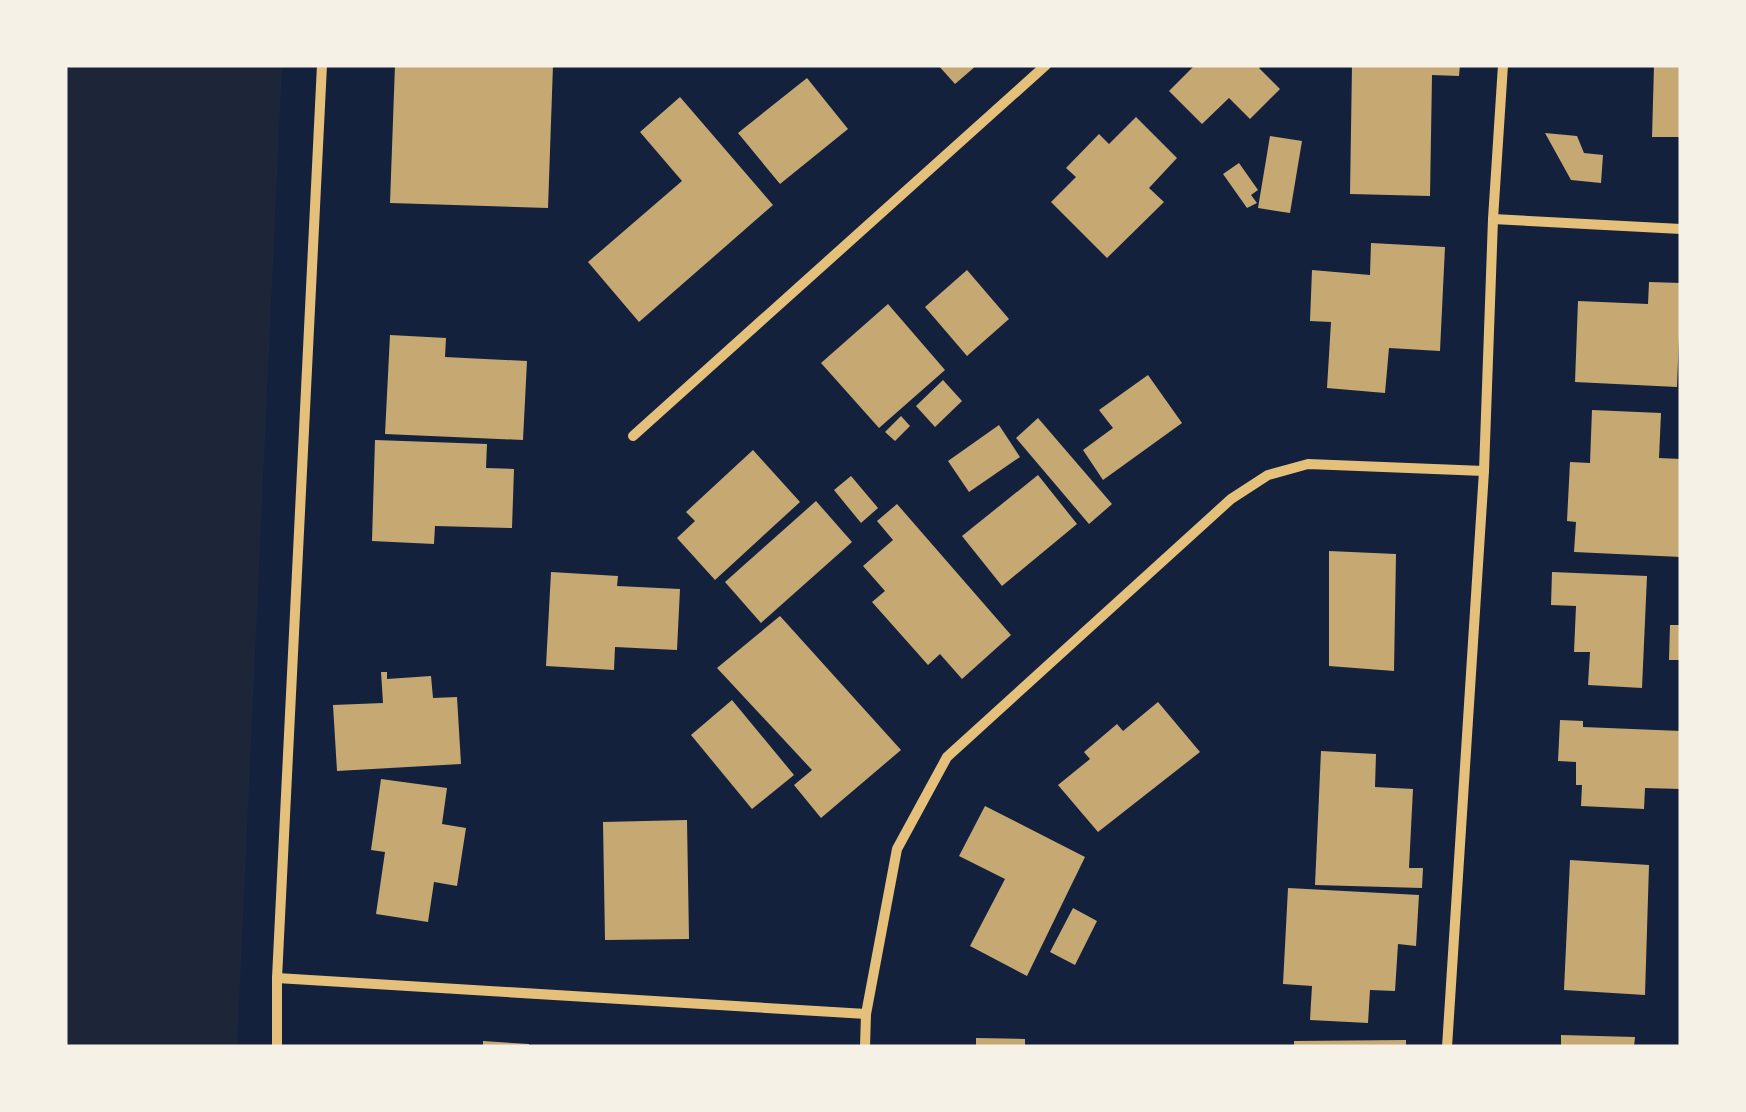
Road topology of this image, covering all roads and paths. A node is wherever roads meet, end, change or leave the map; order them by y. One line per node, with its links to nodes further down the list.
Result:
1 (322, 65): 8 (street)
2 (1046, 65): 6 (street)
3 (1503, 65): 4 (street)
4 (1492, 219): 5 (street); 7 (street)
5 (1681, 229)
6 (633, 436)
7 (1484, 471): 9 (street); 12 (street)
8 (278, 978): 9 (street); 10 (street)
9 (866, 1014): 11 (street)
10 (277, 1047)
11 (865, 1047)
12 (1447, 1047)

